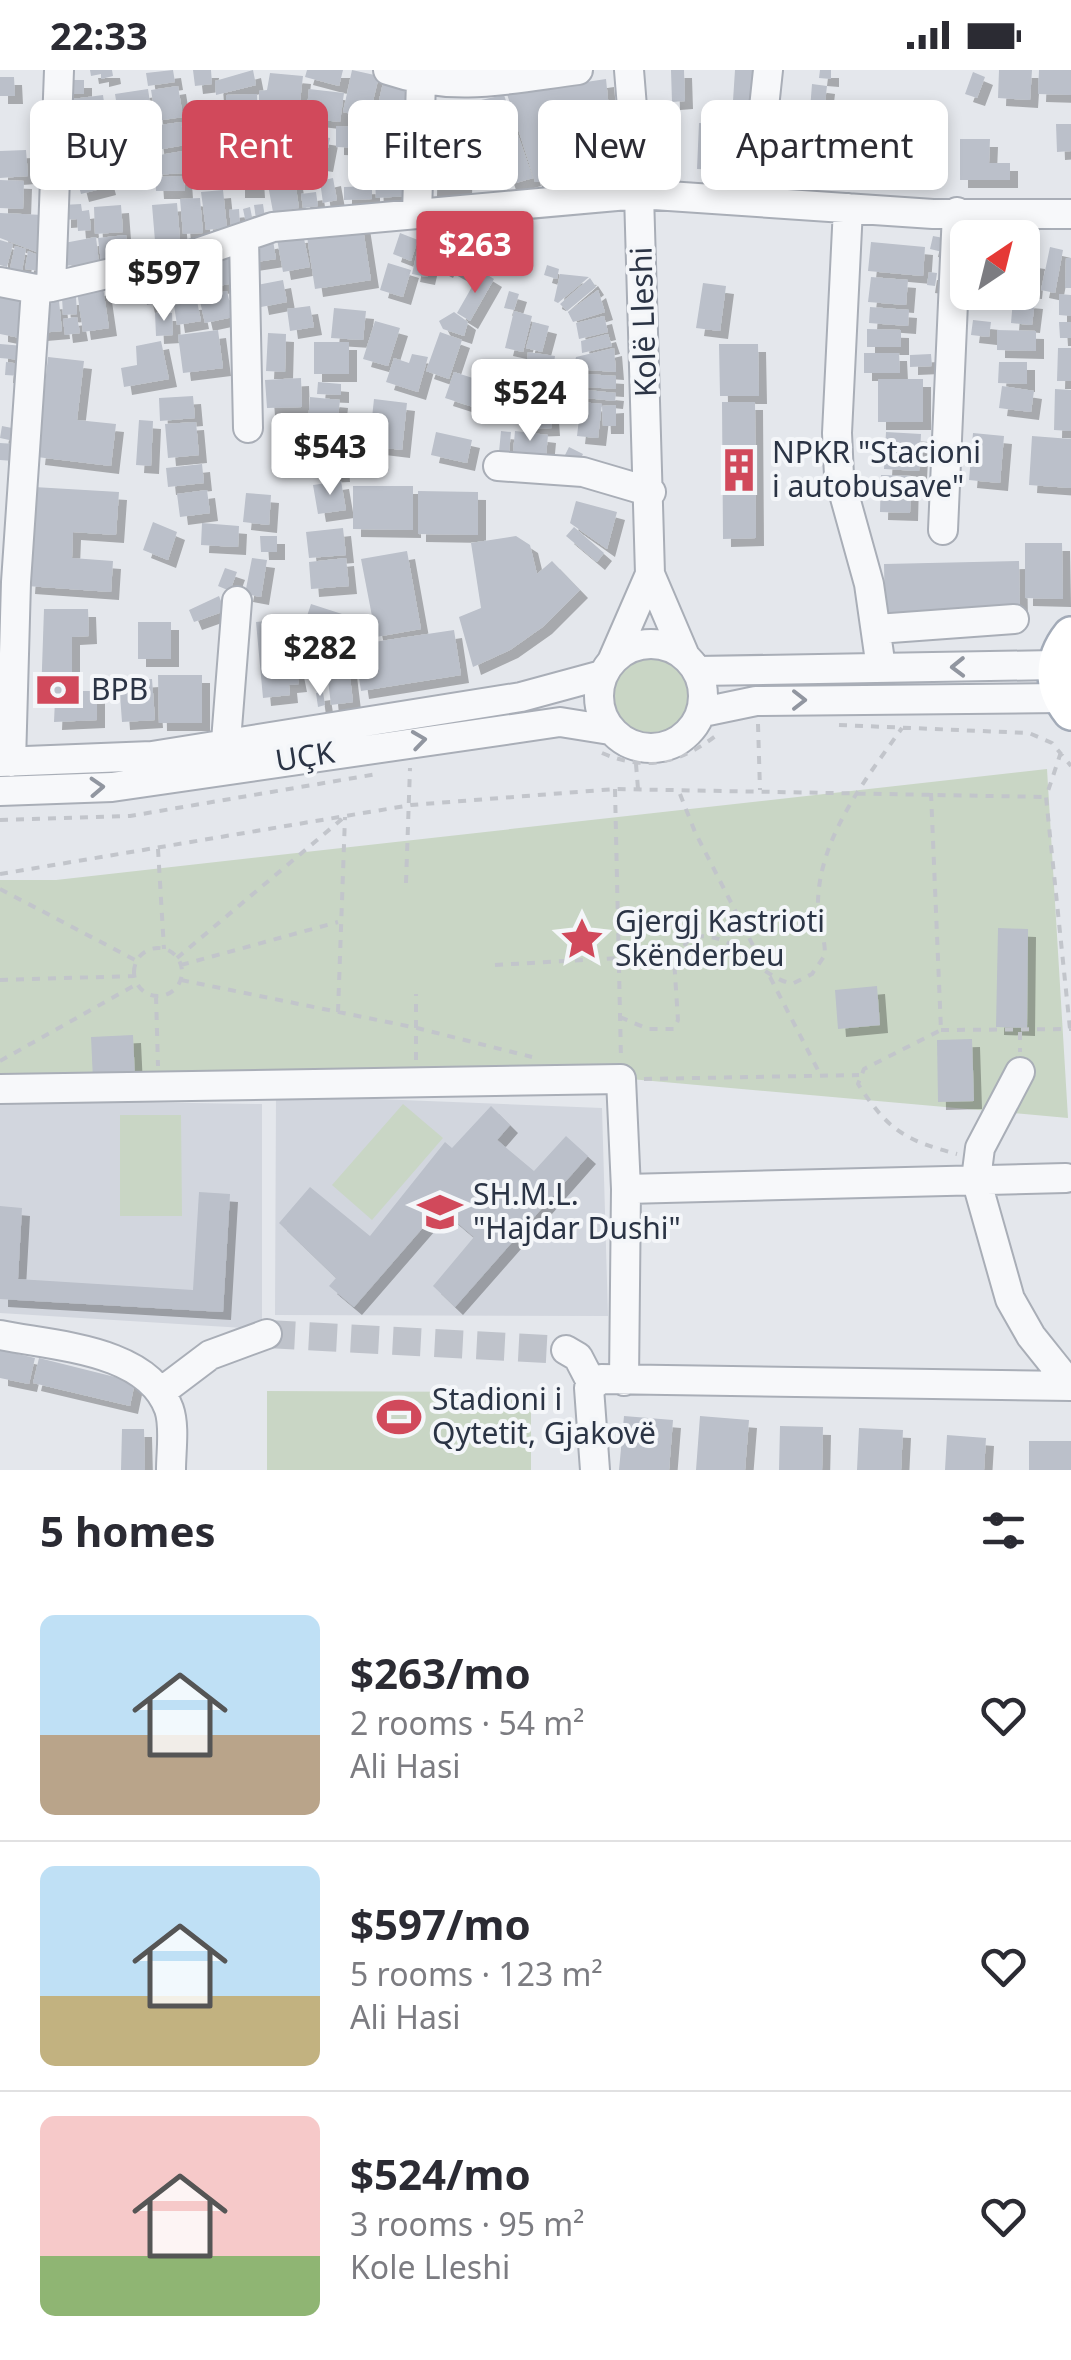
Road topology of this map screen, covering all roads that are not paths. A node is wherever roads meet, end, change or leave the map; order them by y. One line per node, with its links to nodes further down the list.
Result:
1 (60, 70): 15 (street)
2 (388, 70): 6 (street)
3 (629, 70): 7 (street, Kolë Lleshi)
4 (768, 70): 8 (street)
5 (559, 71): 6 (street)
6 (421, 81): 11 (street)
7 (639, 194): 8 (street); 11 (street); 18 (street, Kolë Lleshi)
8 (754, 201): 9 (street)
9 (848, 208): 10 (street); 24 (street)
10 (957, 212): 12 (street); 19 (street)
11 (417, 213): 13 (street)
12 (1071, 214)
13 (244, 239): 15 (street); 16 (street)
14 (0, 282): 15 (street)
15 (44, 288): 21 (street)
16 (248, 428)
17 (498, 466): 18 (street)
18 (651, 492): 20 (street, Kolë Lleshi)
19 (943, 530)
20 (650, 574): 25 (street); 26 (street)
21 (8, 582): 32 (street)
22 (237, 601): 31 (street)
23 (1014, 619): 24 (street)
24 (877, 629): 27 (street)
25 (691, 663): 26 (street, UÇK); 27 (street, UÇK); 29 (street)
26 (608, 667): 30 (street); 31 (street, UÇK)
27 (881, 668): 28 (street, UÇK, one-way to 27)
28 (1064, 678): 29 (street, UÇK, one-way to 28)
29 (714, 720): 30 (street, UÇK)
30 (600, 739): 33 (street, UÇK, one-way to 30)
31 (226, 741): 32 (street, UÇK)
32 (5, 762)
33 (0, 791)
34 (1020, 1072): 36 (street)
35 (0, 1089): 38 (street)
36 (976, 1169): 37 (street); 38 (street); 44 (street)
37 (1066, 1178)
38 (626, 1188): 42 (street)
39 (267, 1334): 45 (street)
40 (0, 1335): 45 (street)
41 (566, 1350): 43 (street)
42 (624, 1380): 43 (street); 44 (street)
43 (592, 1384): 47 (street)
44 (1071, 1386)
45 (161, 1392): 46 (street)
46 (171, 1470)
47 (595, 1470)

